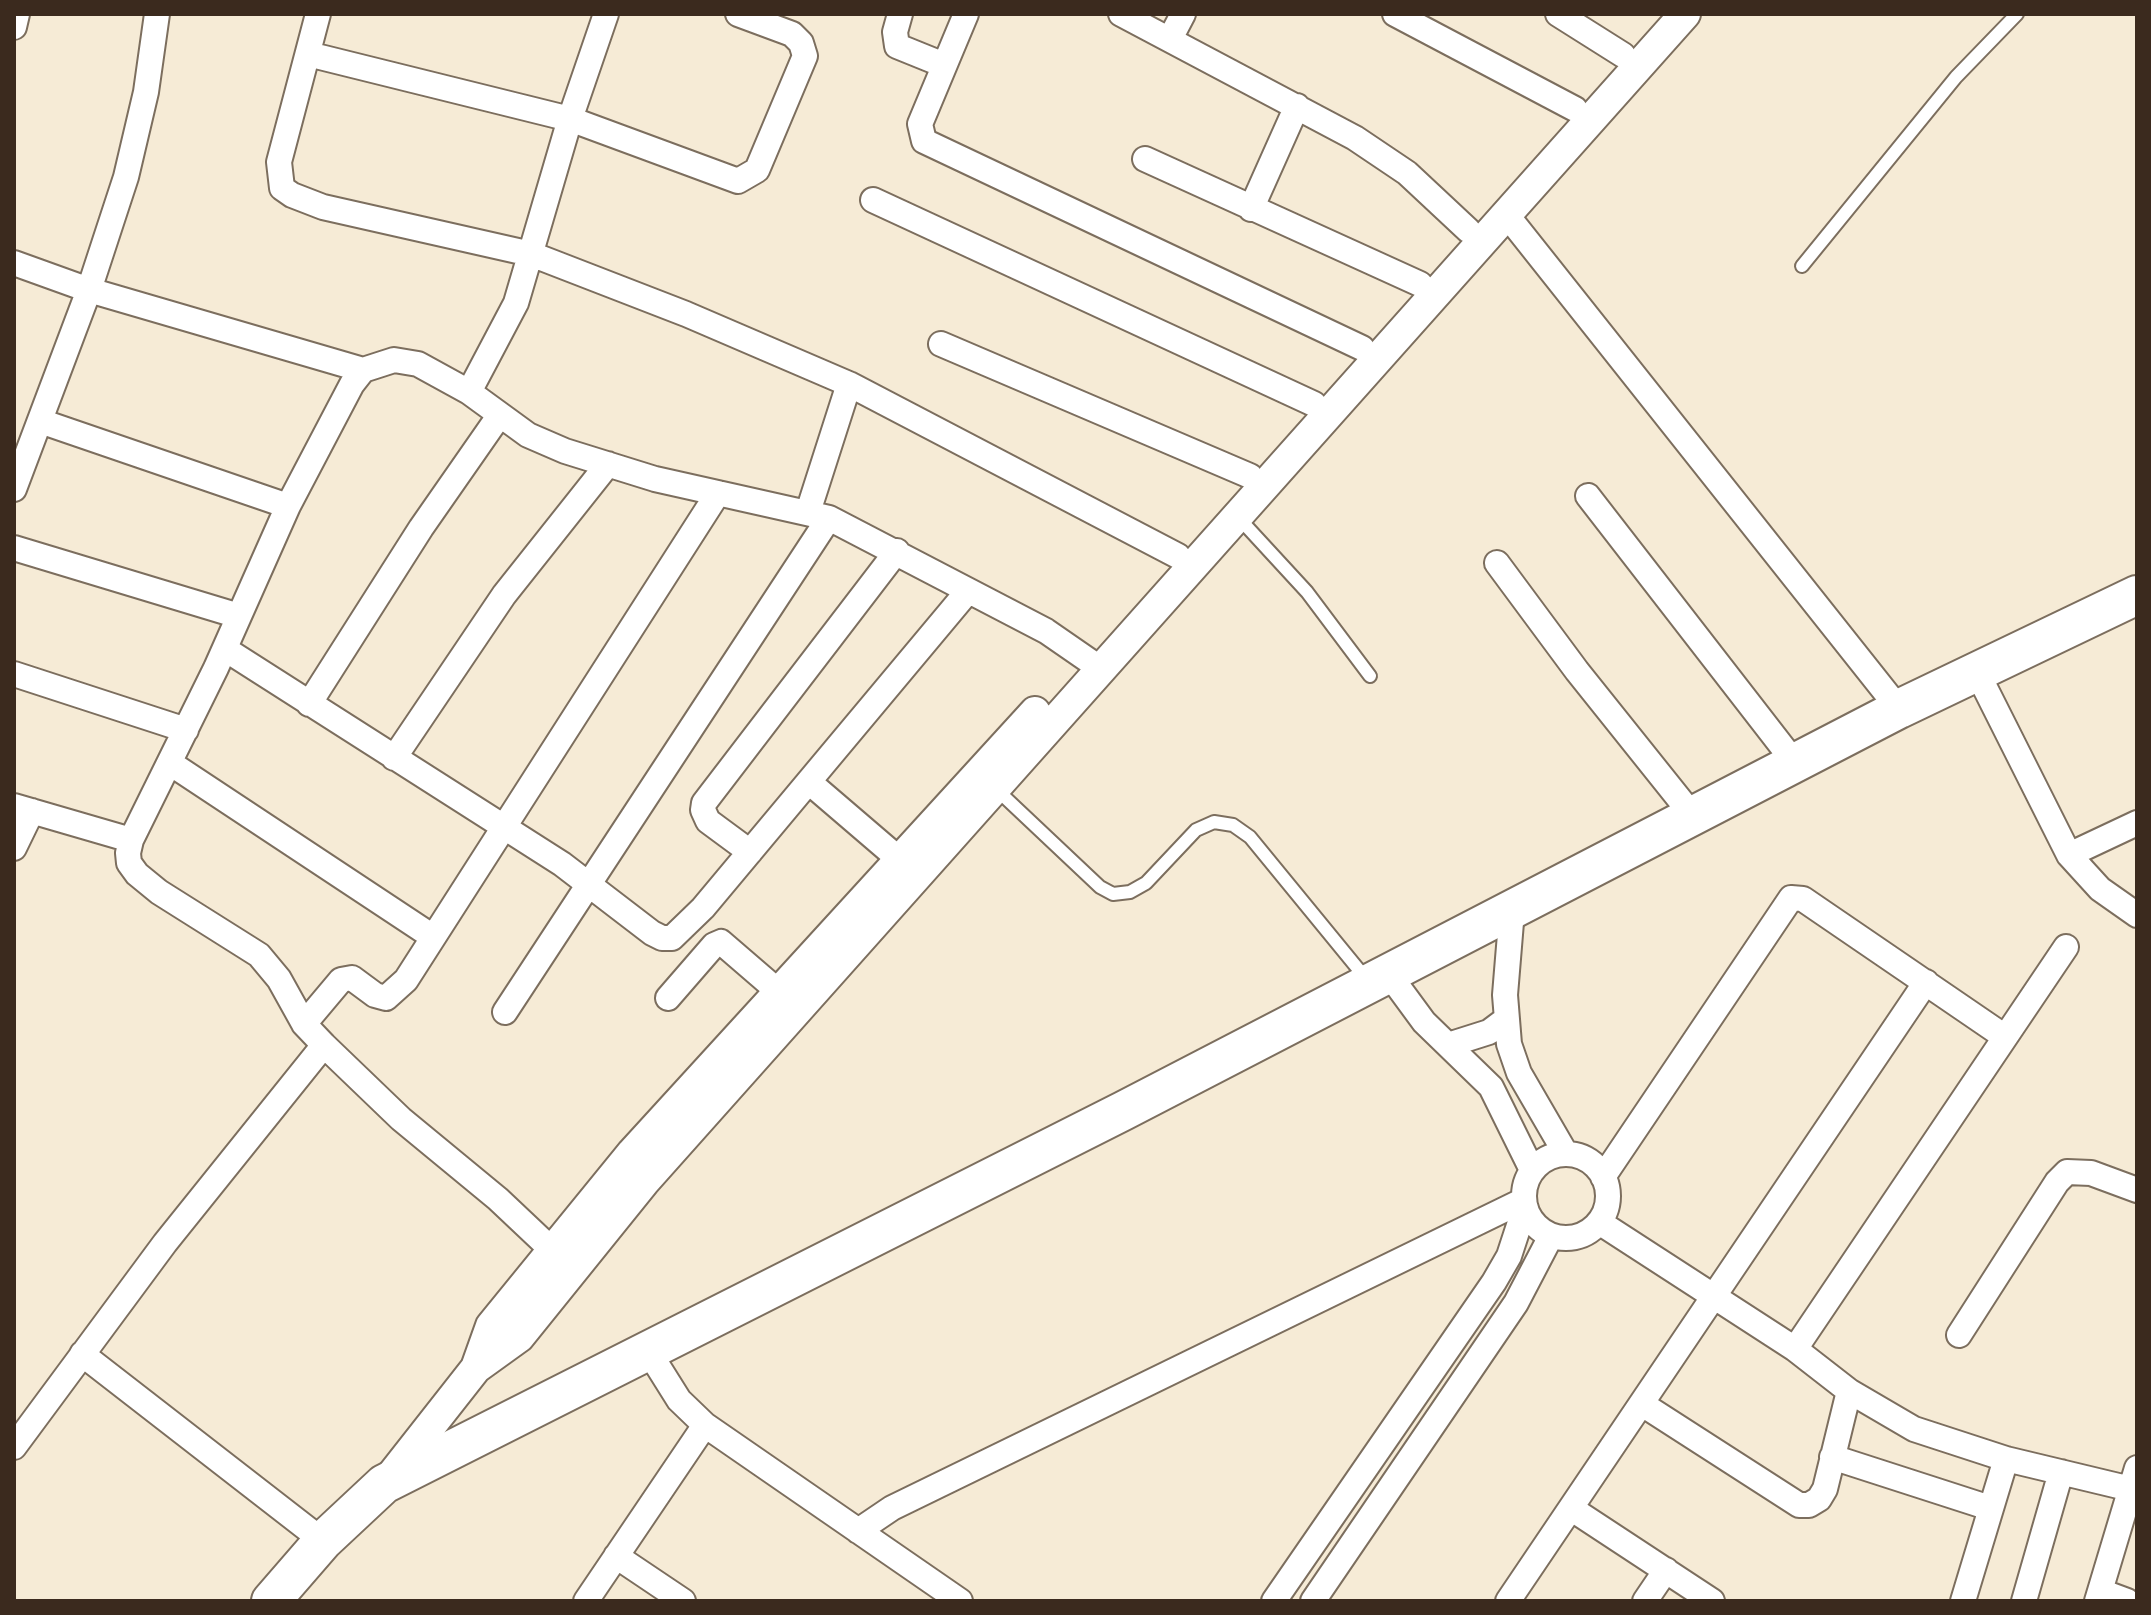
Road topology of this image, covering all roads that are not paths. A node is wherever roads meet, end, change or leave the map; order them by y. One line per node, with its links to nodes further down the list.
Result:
1 (17, 14): 15 (street)
2 (157, 14): 32 (street)
3 (318, 14): 17 (street)
4 (606, 14): 22 (street)
5 (738, 14): 22 (street)
6 (900, 14): 19 (street)
7 (966, 14): 19 (street)
8 (1121, 14): 16 (street)
9 (1183, 14): 16 (street)
10 (1395, 14): 21 (street)
11 (1558, 14): 18 (street)
12 (1659, 14): 18 (street)
13 (1685, 14): 26 (street)
14 (2017, 14): 30 (lane)
15 (14, 27)
16 (1170, 39): 20 (street)
17 (308, 54): 22 (street); 28 (street)
18 (1623, 55): 21 (street)
19 (944, 65): 34 (street)
20 (1297, 106): 25 (street); 27 (street)
21 (1575, 109): 27 (street)
22 (570, 119): 28 (street)
23 (1145, 159): 25 (street)
24 (873, 200): 38 (street)
25 (1251, 209): 31 (street)
26 (1506, 214): 48 (street); 62 (street)
27 (1468, 230): 31 (street)
28 (531, 254): 36 (street); 37 (street)
29 (14, 263): 32 (street)
30 (1802, 266)
31 (1420, 284): 34 (street)
32 (89, 290): 35 (street); 40 (street)
33 (941, 344): 42 (street)
34 (1362, 348): 38 (street)
35 (363, 370): 37 (street); 46 (street)
36 (849, 384): 47 (street); 51 (street)
37 (469, 392): 39 (street)
38 (1314, 404): 42 (street)
39 (499, 416): 41 (street); 61 (street)
40 (40, 421): 43 (street); 46 (street)
41 (608, 464): 44 (street); 64 (street)
42 (1250, 476): 51 (street)
43 (14, 489)
44 (718, 493): 47 (street); 72 (street)
45 (1588, 496): 66 (street)
46 (288, 506): 55 (street)
47 (818, 515): 50 (street); 78 (street)
48 (1237, 516): 57 (street); 60 (lane)
49 (14, 548): 55 (street)
50 (897, 551): 53 (street); 75 (street)
51 (1178, 556): 57 (street)
52 (1497, 563): 70 (street)
53 (968, 591): 57 (street); 67 (street)
54 (2137, 595): 58 (main road)
55 (239, 616): 56 (street)
56 (225, 649): 61 (street); 63 (street)
57 (1093, 663): 68 (street); 77 (street)
58 (1977, 672): 62 (main road); 76 (street)
59 (14, 674): 63 (street)
60 (1370, 676)
61 (309, 704): 64 (street)
62 (1899, 709): 66 (main road)
63 (186, 730): 65 (street)
64 (394, 758): 72 (street)
65 (170, 763): 73 (street); 81 (street)
66 (1795, 763): 70 (main road)
67 (809, 782): 75 (street); 77 (street)
68 (995, 788): 83 (lane); 106 (street)
69 (23, 808): 73 (street); 74 (street)
70 (1693, 816): 79 (main road)
71 (2137, 823): 76 (street)
72 (503, 829): 78 (street); 81 (street)
73 (131, 840): 89 (street)
74 (14, 848)
75 (750, 852): 78 (street)
76 (2069, 855): 80 (street)
77 (900, 860): 85 (street)
78 (590, 886): 87 (street)
79 (1512, 910): 83 (main road); 88 (street)
80 (2137, 915)
81 (433, 937): 89 (street)
82 (2066, 947): 90 (street)
83 (1379, 978): 92 (street); 103 (main road)
84 (1926, 982): 90 (street); 95 (street); 101 (street)
85 (779, 992): 86 (street); 100 (street)
86 (668, 998)
87 (505, 1012)
88 (1505, 1020): 92 (street); 93 (street)
89 (304, 1024): 91 (street)
90 (2005, 1037): 104 (street)
91 (324, 1045): 100 (street); 105 (street)
92 (1448, 1045): 94 (street)
93 (1566, 1154): 94 (street); 95 (street)
94 (1532, 1170): 97 (street)
95 (1603, 1177): 98 (street)
96 (2137, 1190): 102 (street)
97 (1524, 1204): 99 (street); 118 (street); 127 (street)
98 (1599, 1222): 99 (street); 101 (street)
99 (1551, 1236): 128 (street)
100 (552, 1250): 106 (street)
101 (1713, 1296): 104 (street); 108 (street)
102 (1959, 1335)
103 (647, 1349): 109 (street); 115 (main road)
104 (1795, 1349): 107 (street)
105 (82, 1354): 110 (street); 119 (street)
106 (476, 1368): 115 (street)
107 (1849, 1391): 111 (street); 112 (street)
108 (1642, 1404): 111 (street); 117 (street)
109 (705, 1425): 118 (street); 120 (street)
110 (14, 1447)
111 (1832, 1457): 116 (street)
112 (2006, 1459): 113 (street); 116 (street)
113 (2061, 1472): 114 (street); 133 (street)
114 (2134, 1478): 122 (street)
115 (384, 1484): 119 (main road)
116 (1990, 1508): 132 (street)
117 (1572, 1509): 121 (street); 129 (street)
118 (858, 1531): 126 (street)
119 (323, 1541): 123 (main road)
120 (616, 1556): 124 (street); 125 (street)
121 (1666, 1570): 130 (street); 131 (street)
122 (2098, 1596): 134 (street)
123 (271, 1601)
124 (586, 1601)
125 (683, 1601)
126 (960, 1601)
127 (1274, 1601)
128 (1313, 1601)
129 (1508, 1601)
130 (1645, 1601)
131 (1712, 1601)
132 (1963, 1601)
133 (2024, 1601)
134 (2127, 1601)

